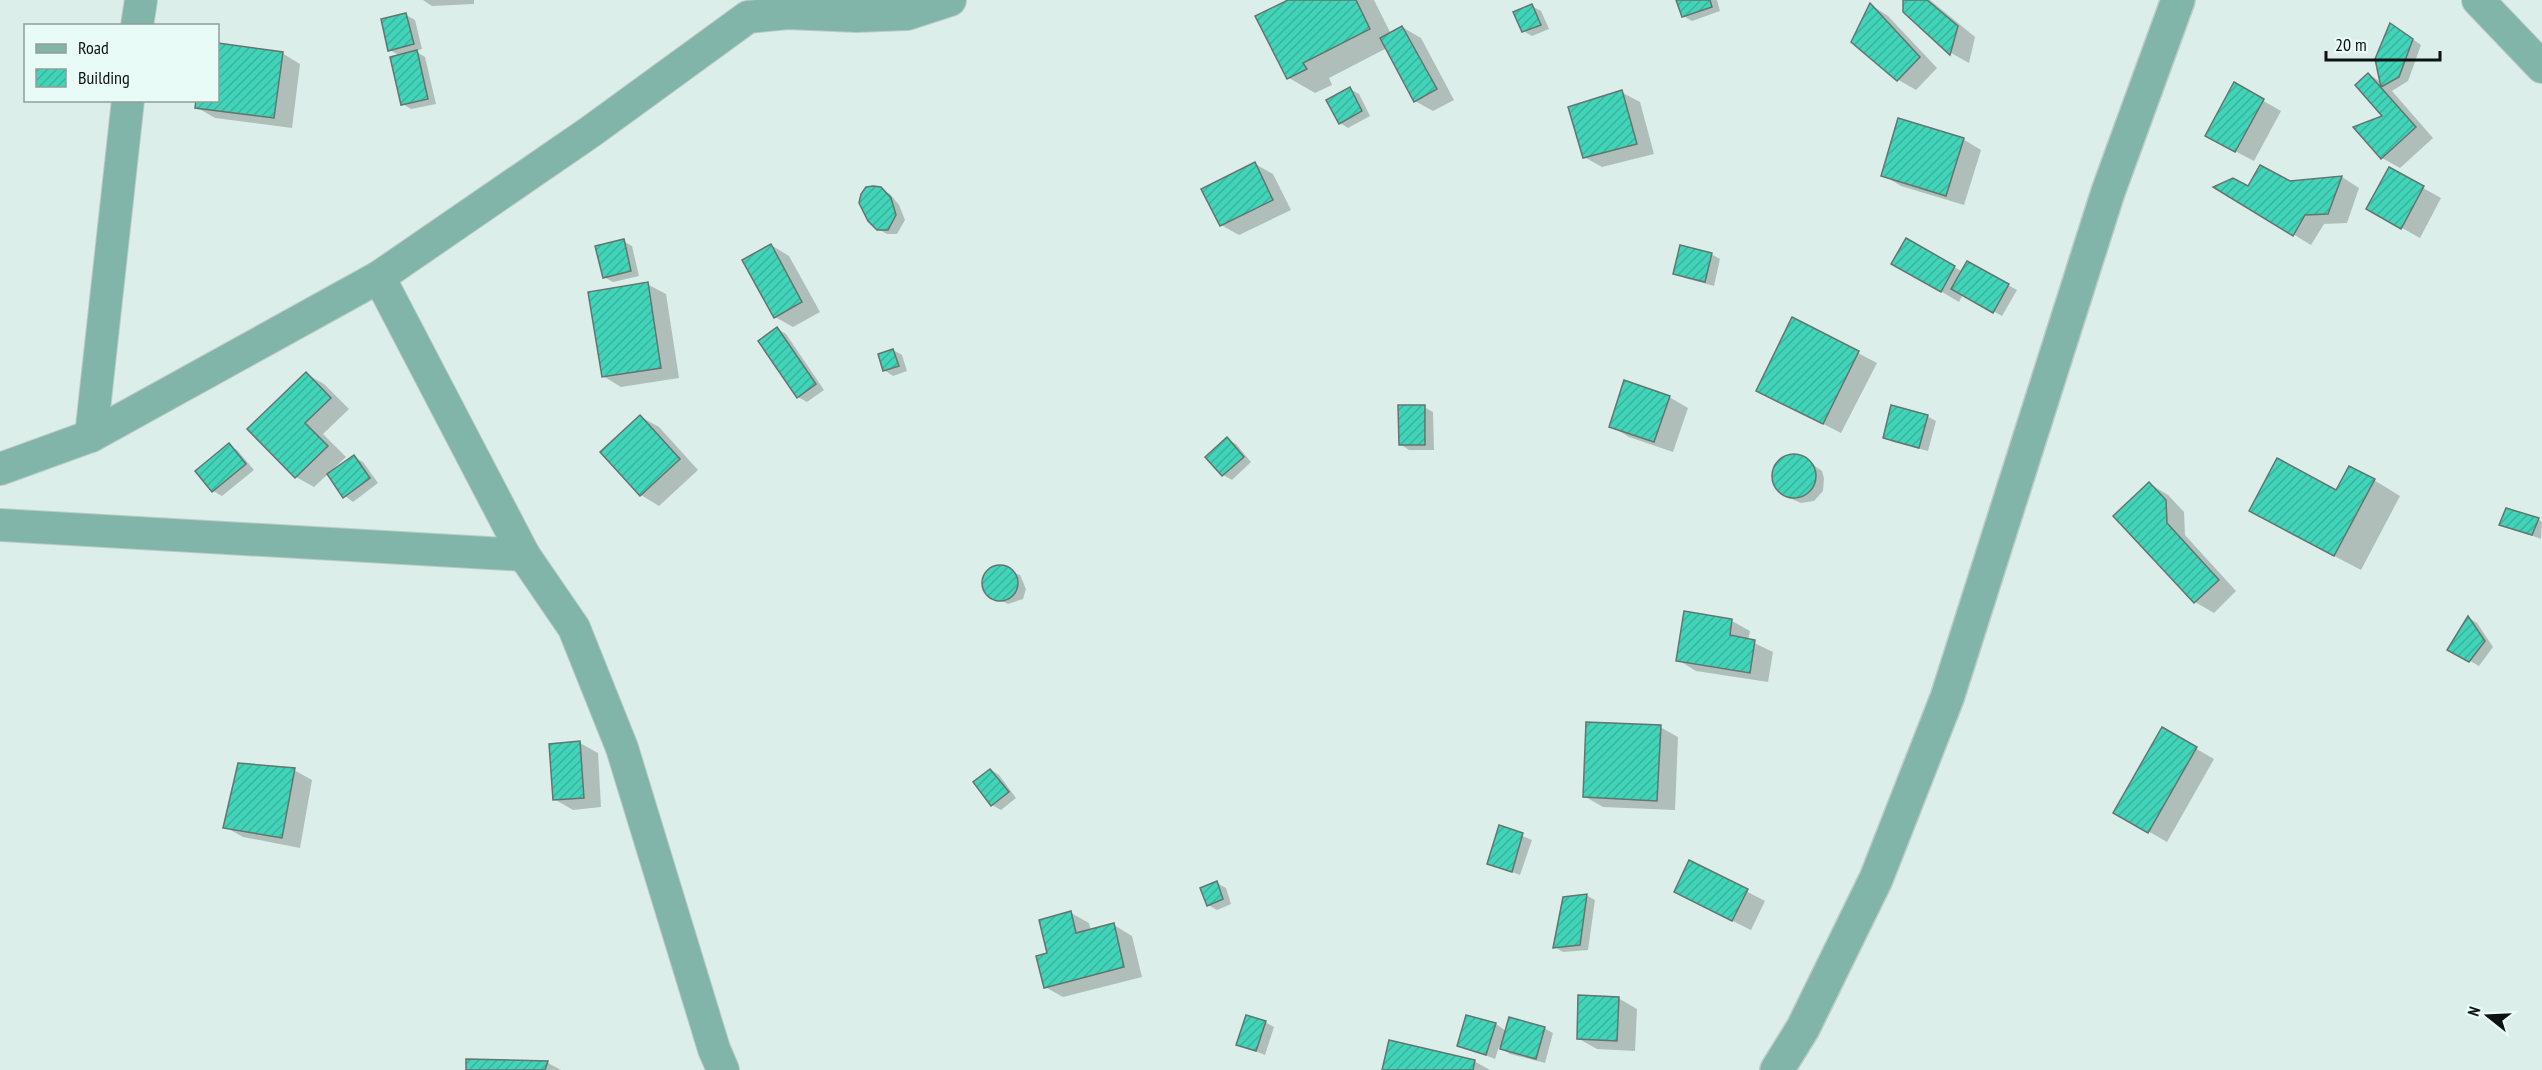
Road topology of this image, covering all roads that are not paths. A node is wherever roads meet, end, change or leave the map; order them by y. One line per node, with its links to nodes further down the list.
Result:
1 (141, 0): 5 (street)
2 (951, 0): 8 (street)
3 (2178, 0): 14 (street)
4 (2478, 0): 6 (street)
5 (137, 24)
6 (2542, 67)
7 (128, 102): 9 (street)
8 (379, 277): 9 (street); 12 (street)
9 (91, 436): 10 (street)
10 (0, 469)
11 (0, 525): 12 (street)
12 (524, 555): 13 (street)
13 (723, 1070)
14 (1777, 1070)

